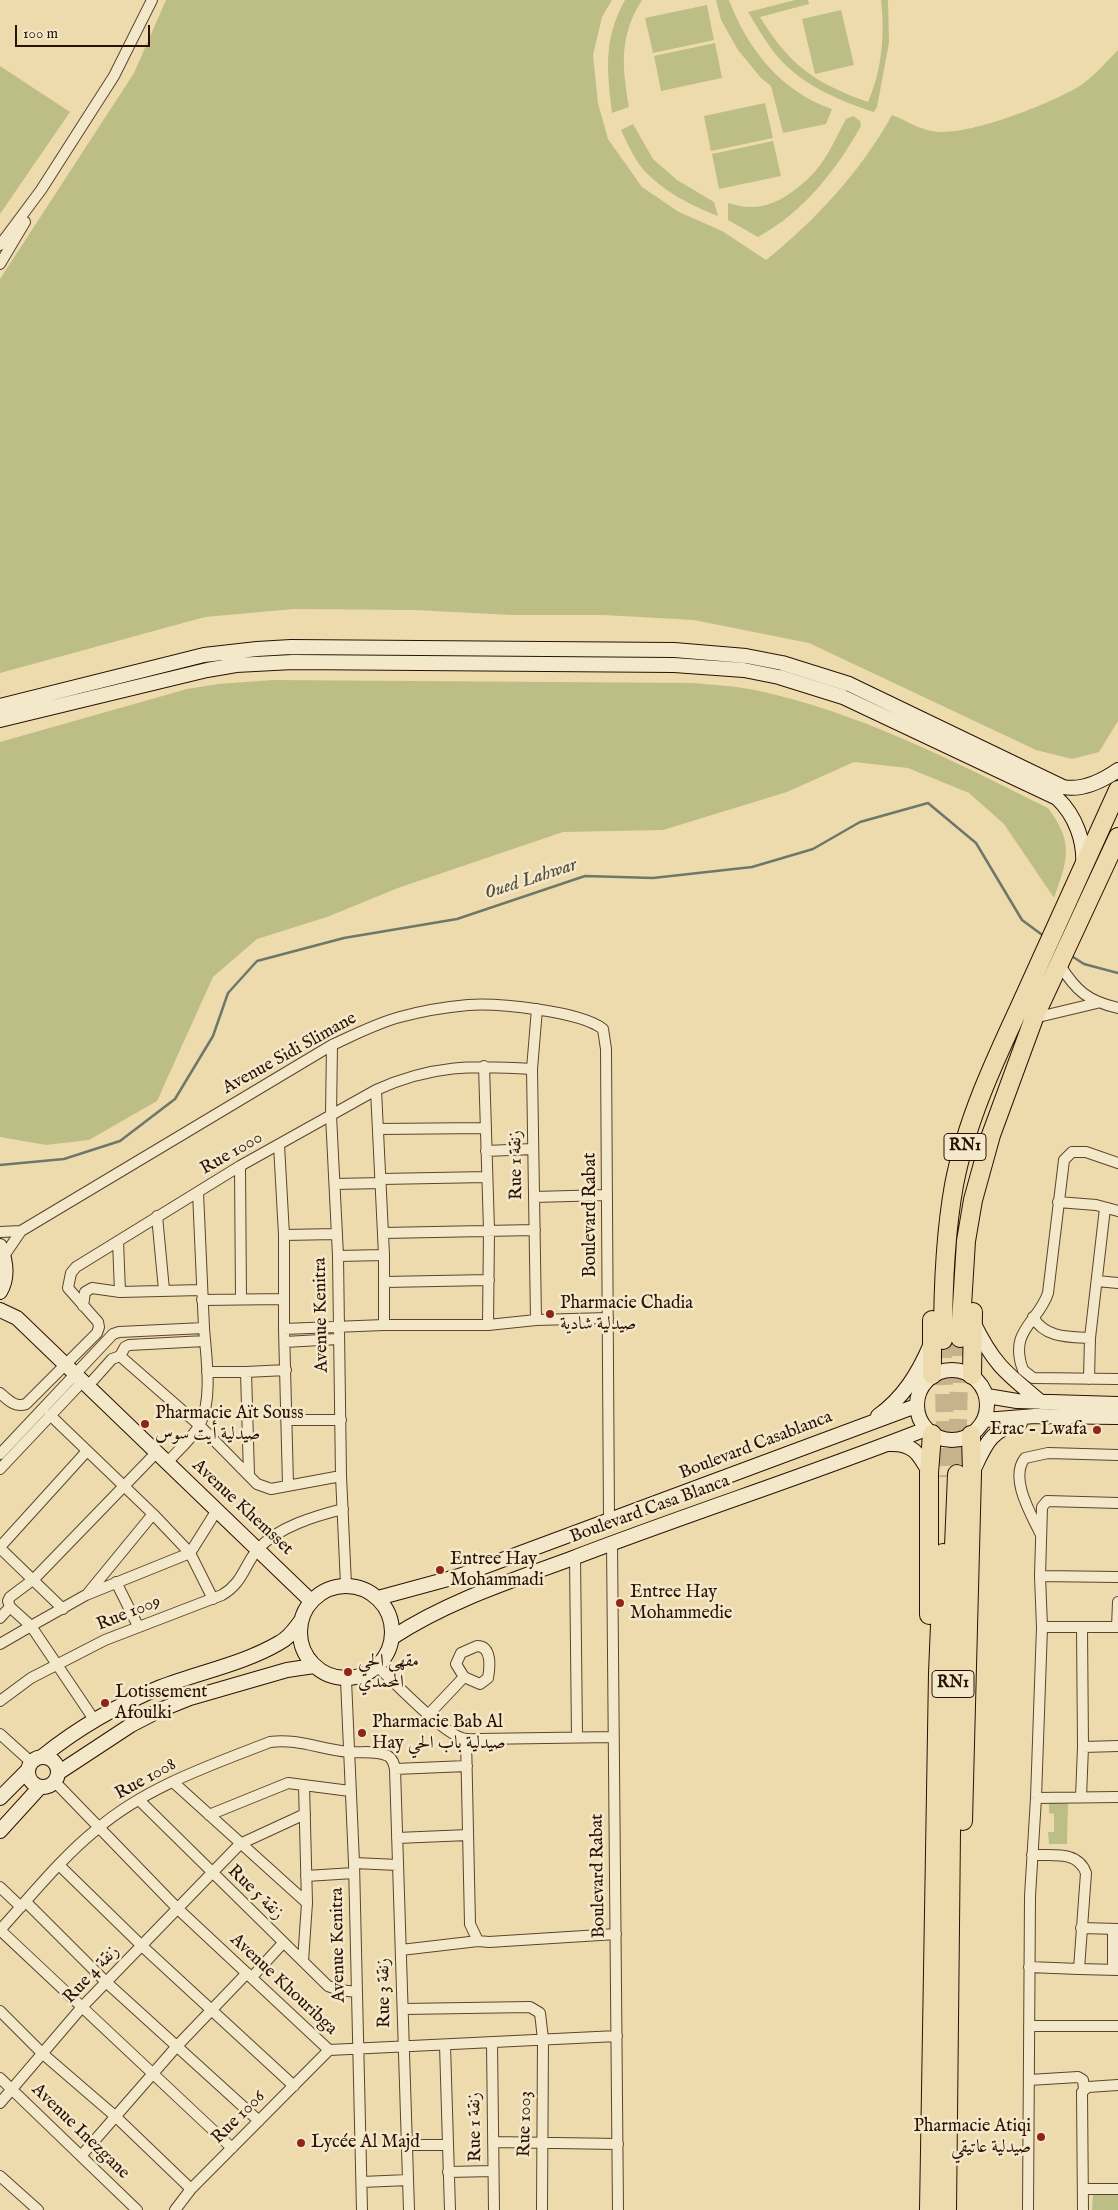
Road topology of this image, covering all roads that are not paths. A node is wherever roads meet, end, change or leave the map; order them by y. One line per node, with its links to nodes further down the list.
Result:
1 (152, 0): 2 (street)
2 (41, 190): 3 (street); 4 (street)
3 (0, 246)
4 (0, 264)
5 (0, 706): 7 (main road)
6 (0, 720): 10 (main road)
7 (1118, 770)
8 (1118, 790): 10 (highway)
9 (1117, 843): 11 (highway, RN1)
10 (1083, 870): 75 (highway)
11 (1062, 960): 12 (street); 15 (highway, RN1)
12 (1097, 1003): 13 (street); 15 (street)
13 (1118, 1008)
14 (537, 1009): 16 (street, Avenue Sidi Slimane); 17 (street, Avenue Sidi Slimane); 19 (street, Rue 1 زنقة)
15 (1034, 1018): 66 (highway); 75 (highway, RN1)
16 (603, 1030): 33 (street, Boulevard Rabat)
17 (332, 1045): 21 (street, Avenue Kenitra); 42 (street, Avenue Sidi Slimane)
18 (484, 1066): 19 (street, Rue 1000); 20 (street, Rue 1000); 22 (street)
19 (532, 1069): 25 (street, Rue 1 زنقة)
20 (376, 1090): 21 (street, Rue 1000); 23 (street)
21 (332, 1115): 24 (street, Rue 1000); 31 (street, Avenue Kenitra)
22 (486, 1128): 23 (street); 26 (street)
23 (378, 1129): 30 (street)
24 (279, 1145): 28 (street, Rue 1000); 45 (street)
25 (532, 1149): 26 (street); 34 (street, Rue 1 زنقة)
26 (486, 1152): 29 (street)
27 (1118, 1163): 35 (street)
28 (240, 1166): 32 (street, Rue 1000); 58 (street)
29 (487, 1177): 30 (street); 39 (street)
30 (381, 1181): 31 (street); 43 (street)
31 (335, 1184): 44 (street, Avenue Kenitra)
32 (198, 1192): 38 (street, Rue 1000); 57 (street)
33 (607, 1195): 34 (street); 64 (street, Boulevard Rabat)
34 (534, 1197): 40 (street, Rue 1 زنقة)
35 (1058, 1202): 36 (street); 62 (street)
36 (1105, 1208): 37 (street); 51 (street)
37 (1118, 1212)
38 (157, 1216): 46 (street, Rue 1000); 55 (street)
39 (489, 1230): 40 (street); 43 (street); 50 (street)
40 (534, 1230): 65 (street, Rue 1 زنقة)
41 (0, 1232): 42 (street)
42 (21, 1232): 47 (street, Avenue Sidi Slimane)
43 (383, 1232): 48 (street)
44 (337, 1234): 45 (street); 49 (street, Avenue Kenitra)
45 (284, 1235): 59 (street)
46 (118, 1241): 56 (street); 60 (street, Rue 1000)
47 (2, 1251): 54 (main road)
48 (384, 1255): 49 (street); 52 (street)
49 (338, 1256): 69 (street, Avenue Kenitra)
50 (489, 1280): 52 (street); 67 (street)
51 (1097, 1281): 53 (street); 72 (street)
52 (384, 1282): 68 (street)
53 (1118, 1282)
54 (1, 1290): 63 (main road, Avenue Khemsset)
55 (164, 1290): 56 (street); 57 (street)
56 (120, 1292): 60 (street)
57 (202, 1295): 58 (street); 70 (street)
58 (241, 1299): 59 (street)
59 (284, 1299): 71 (street)
60 (83, 1306): 78 (street, Rue 1000)
61 (0, 1310): 63 (main road, Avenue Khemsset)
62 (1033, 1317): 72 (street); 84 (street)
63 (17, 1318): 78 (main road, Avenue Khemsset)
64 (608, 1318): 65 (street); 117 (street, Boulevard Rabat)
65 (536, 1320): 67 (street)
66 (972, 1320): 83 (highway); 89 (main road)
67 (488, 1325): 68 (street)
68 (384, 1326): 69 (street)
69 (338, 1327): 71 (street); 73 (street, Avenue Kenitra)
70 (204, 1328): 74 (street); 86 (street)
71 (284, 1329): 76 (street)
72 (1090, 1338): 84 (street)
73 (338, 1339): 76 (street); 96 (street, Avenue Kenitra)
74 (205, 1340): 77 (street); 80 (street)
75 (944, 1340): 82 (highway); 98 (main road)
76 (285, 1342): 79 (street)
77 (120, 1356): 86 (street); 99 (street)
78 (65, 1364): 86 (main road, Avenue Khemsset); 87 (street)
79 (286, 1370): 81 (street); 95 (street)
80 (207, 1372): 81 (street); 99 (street)
81 (246, 1372): 109 (street)
82 (932, 1375): 83 (main road); 91 (main road)
83 (972, 1375): 88 (main road)
84 (1089, 1379): 85 (street)
85 (1118, 1379)
86 (81, 1381): 92 (street); 104 (street); 106 (main road, Avenue Khemsset)
87 (0, 1394)
88 (987, 1396): 89 (main road); 97 (main road)
89 (1041, 1402): 90 (main road)
90 (1118, 1404)
91 (916, 1406): 98 (main road, Boulevard Casablanca); 100 (main road)
92 (50, 1415): 103 (street); 107 (street)
93 (1035, 1416): 94 (main road); 97 (main road); 108 (main road)
94 (1118, 1417)
95 (288, 1420): 96 (street); 111 (street)
96 (340, 1420): 110 (street, Avenue Kenitra)
97 (985, 1420): 101 (main road)
98 (869, 1423): 117 (main road, Boulevard Casablanca)
99 (199, 1425): 106 (street); 109 (street)
100 (929, 1432): 101 (main road); 102 (main road, Boulevard Casa Blanca); 108 (highway)
101 (970, 1435): 108 (highway)
102 (886, 1444): 108 (main road); 119 (main road, Boulevard Casa Blanca)
103 (86, 1451): 112 (street); 120 (street)
104 (0, 1454)
105 (1118, 1455): 118 (street)
106 (162, 1458): 112 (street); 115 (main road, Avenue Khemsset)
107 (0, 1469)
108 (951, 1474): 187 (highway); 187 (highway)
109 (249, 1476): 111 (street)
110 (341, 1476): 111 (street); 114 (street, Avenue Kenitra)
111 (288, 1485)
112 (125, 1486): 116 (street); 126 (street)
113 (1118, 1504): 118 (street)
114 (343, 1509): 121 (street); 128 (street, Avenue Kenitra)
115 (217, 1510): 121 (main road, Avenue Khemsset); 122 (street)
116 (153, 1514): 122 (street); 129 (street)
117 (609, 1520): 130 (main road, Boulevard Casa Blanca)
118 (1041, 1536): 124 (street)
119 (612, 1542): 123 (main road, Boulevard Casa Blanca); 155 (street, Boulevard Rabat)
120 (0, 1548): 126 (street)
121 (258, 1549): 131 (street, Rue 1009); 132 (main road, Avenue Khemsset)
122 (190, 1553): 127 (street); 131 (street)
123 (575, 1557): 143 (main road, Boulevard Casa Blanca); 154 (street)
124 (1040, 1576): 125 (street); 140 (street)
125 (1118, 1577)
126 (34, 1579): 134 (street); 135 (street)
127 (116, 1582): 129 (street); 139 (street)
128 (346, 1585): 130 (main road); 132 (main road)
129 (86, 1595): 135 (street)
130 (378, 1598): 143 (main road)
131 (213, 1599): 139 (street, Rue 1009)
132 (311, 1600): 137 (main road)
133 (1118, 1602): 142 (street)
134 (10, 1608): 136 (street); 138 (street)
135 (63, 1609): 138 (street)
136 (0, 1618)
137 (300, 1622): 146 (main road); 152 (main road)
138 (31, 1626): 144 (street); 145 (street)
139 (138, 1626): 145 (street, Rue 1009)
140 (1042, 1627): 141 (street); 170 (street)
141 (1082, 1627): 142 (street); 158 (street)
142 (1118, 1627)
143 (393, 1637): 147 (main road)
144 (0, 1644)
145 (58, 1664): 150 (street, Rue 1009); 152 (street)
146 (314, 1666): 149 (main road); 163 (main road)
147 (378, 1666): 149 (main road); 151 (street)
148 (464, 1677): 151 (street)
149 (346, 1680): 159 (street, Avenue Kenitra)
150 (0, 1701)
151 (429, 1714): 156 (street)
152 (95, 1721): 160 (main road)
153 (0, 1734): 160 (street)
154 (577, 1737): 155 (street); 156 (street)
155 (614, 1737): 194 (street, Boulevard Rabat)
156 (466, 1739): 161 (street)
157 (1118, 1746): 158 (street)
158 (1083, 1747): 168 (street)
159 (349, 1752): 162 (street, Rue 1008); 164 (street, Rue 1008); 167 (street, Avenue Kenitra)
160 (34, 1763): 163 (main road); 166 (main road); 169 (main road)
161 (467, 1766): 162 (street); 177 (street)
162 (395, 1772): 178 (street, Rue 3 زنقة)
163 (56, 1778): 166 (main road); 175 (street, Avenue Khouribga)
164 (173, 1782): 172 (street, Rue 1008); 174 (street)
165 (304, 1785): 167 (street); 173 (street); 174 (street)
166 (40, 1787): 176 (main road)
167 (350, 1791): 183 (street, Avenue Kenitra)
168 (1081, 1797): 170 (street); 171 (street)
169 (0, 1798)
170 (1036, 1798): 180 (street)
171 (1118, 1798)
172 (139, 1800): 175 (street, Rue 1008); 184 (street, Rue 5 زنقة)
173 (305, 1814): 179 (street); 185 (street)
174 (210, 1815): 179 (street)
175 (98, 1828): 181 (street, Rue 1008); 190 (street, Avenue Khouribga)
176 (0, 1831)
177 (468, 1835): 178 (street); 195 (street)
178 (397, 1838): 182 (street, Rue 3 زنقة)
179 (240, 1844): 184 (street, Rue 4 زنقة); 188 (street)
180 (1032, 1855): 191 (street); 200 (street)
181 (59, 1865): 189 (street, Rue 1008); 197 (street)
182 (398, 1865): 183 (street); 198 (street, Rue 3 زنقة)
183 (354, 1868): 185 (street); 205 (street, Avenue Kenitra)
184 (212, 1873): 190 (street, Rue 4 زنقة); 196 (street, Rue 5 زنقة)
185 (306, 1876): 188 (street)
186 (0, 1887): 189 (street)
187 (942, 1890): 255 (highway); 256 (highway)
188 (307, 1903): 199 (street)
189 (24, 1904): 193 (street, Rue 1008); 204 (street)
190 (178, 1908): 197 (street, Rue 4 زنقة); 203 (street, Avenue Khouribga)
191 (1081, 1928): 192 (street); 201 (street)
192 (1116, 1929): 202 (street)
193 (0, 1930): 206 (street)
194 (616, 1934): 195 (street); 212 (street, Boulevard Rabat)
195 (478, 1941): 198 (street)
196 (283, 1943): 199 (street, Rue 5 زنقة); 203 (street)
197 (142, 1946): 204 (street, Rue 4 زنقة); 208 (street)
198 (401, 1950): 207 (street, Rue 3 زنقة)
199 (303, 1961): 205 (street, Rue 5 زنقة)
200 (1029, 1967): 201 (street); 210 (street)
201 (1079, 1968): 202 (street)
202 (1115, 1970)
203 (250, 1975): 208 (street); 219 (street, Avenue Khouribga)
204 (106, 1982): 206 (street, Rue 4 زنقة); 216 (street)
205 (357, 1992): 218 (street, Avenue Kenitra)
206 (82, 2007): 220 (street, Rue 4 زنقة); 221 (street)
207 (403, 2009): 213 (street, Rue 1003); 217 (street, Rue 3 زنقة)
208 (212, 2010): 216 (street); 225 (street)
209 (0, 2011): 220 (street)
210 (1029, 2026): 211 (street); 223 (street)
211 (1118, 2026)
212 (617, 2036): 213 (street, Avenue Khouribga); 233 (street, Boulevard Rabat)
213 (543, 2039): 214 (street, Avenue Khouribga); 232 (street, Rue 1003)
214 (492, 2043): 215 (street, Avenue Khouribga); 231 (street, Rue 1 زنقة)
215 (445, 2045): 217 (street, Avenue Khouribga); 234 (street)
216 (177, 2046): 221 (street); 230 (street)
217 (402, 2047): 218 (street, Avenue Khouribga); 235 (street, Rue 3 زنقة)
218 (358, 2049): 219 (street, Avenue Khouribga); 242 (street, Avenue Kenitra)
219 (329, 2050): 225 (street, Rue 1006)
220 (43, 2054): 227 (street, Rue 4 زنقة); 229 (street)
221 (154, 2073): 229 (street); 236 (street)
222 (0, 2078): 227 (street, Avenue Inezgane)
223 (1029, 2080): 226 (street); 257 (street)
224 (1118, 2085): 226 (street)
225 (294, 2086): 230 (street, Rue 1006)
226 (1084, 2089): 244 (street)
227 (12, 2090): 228 (street, Rue 4 زنقة); 237 (street, Avenue Inezgane)
228 (0, 2103)
229 (115, 2116): 237 (street); 243 (street)
230 (259, 2121): 236 (street, Rue 1006)
231 (492, 2142): 232 (street); 238 (street, Rue 1 زنقة)
232 (541, 2144): 233 (street); 253 (street, Rue 1003)
233 (618, 2144): 254 (street, Boulevard Rabat)
234 (448, 2145): 235 (street); 239 (street)
235 (407, 2146): 241 (street, Rue 3 زنقة)
236 (232, 2148): 243 (street, Rue 1006)
237 (81, 2156): 247 (street, Avenue Inezgane)
238 (493, 2171): 239 (street); 252 (street, Rue 1 زنقة)
239 (448, 2172): 251 (street)
240 (0, 2176): 246 (street)
241 (408, 2180): 242 (street); 250 (street, Rue 3 زنقة)
242 (362, 2182): 249 (street, Avenue Kenitra)
243 (192, 2189): 248 (street, Rue 1006)
244 (1084, 2189): 245 (street); 258 (street)
245 (1118, 2189)
246 (38, 2210)
247 (137, 2210)
248 (174, 2210)
249 (362, 2210)
250 (409, 2210)
251 (450, 2210)
252 (494, 2210)
253 (542, 2210)
254 (618, 2210)
255 (929, 2210)
256 (947, 2210)
257 (1028, 2210)
258 (1083, 2210)

